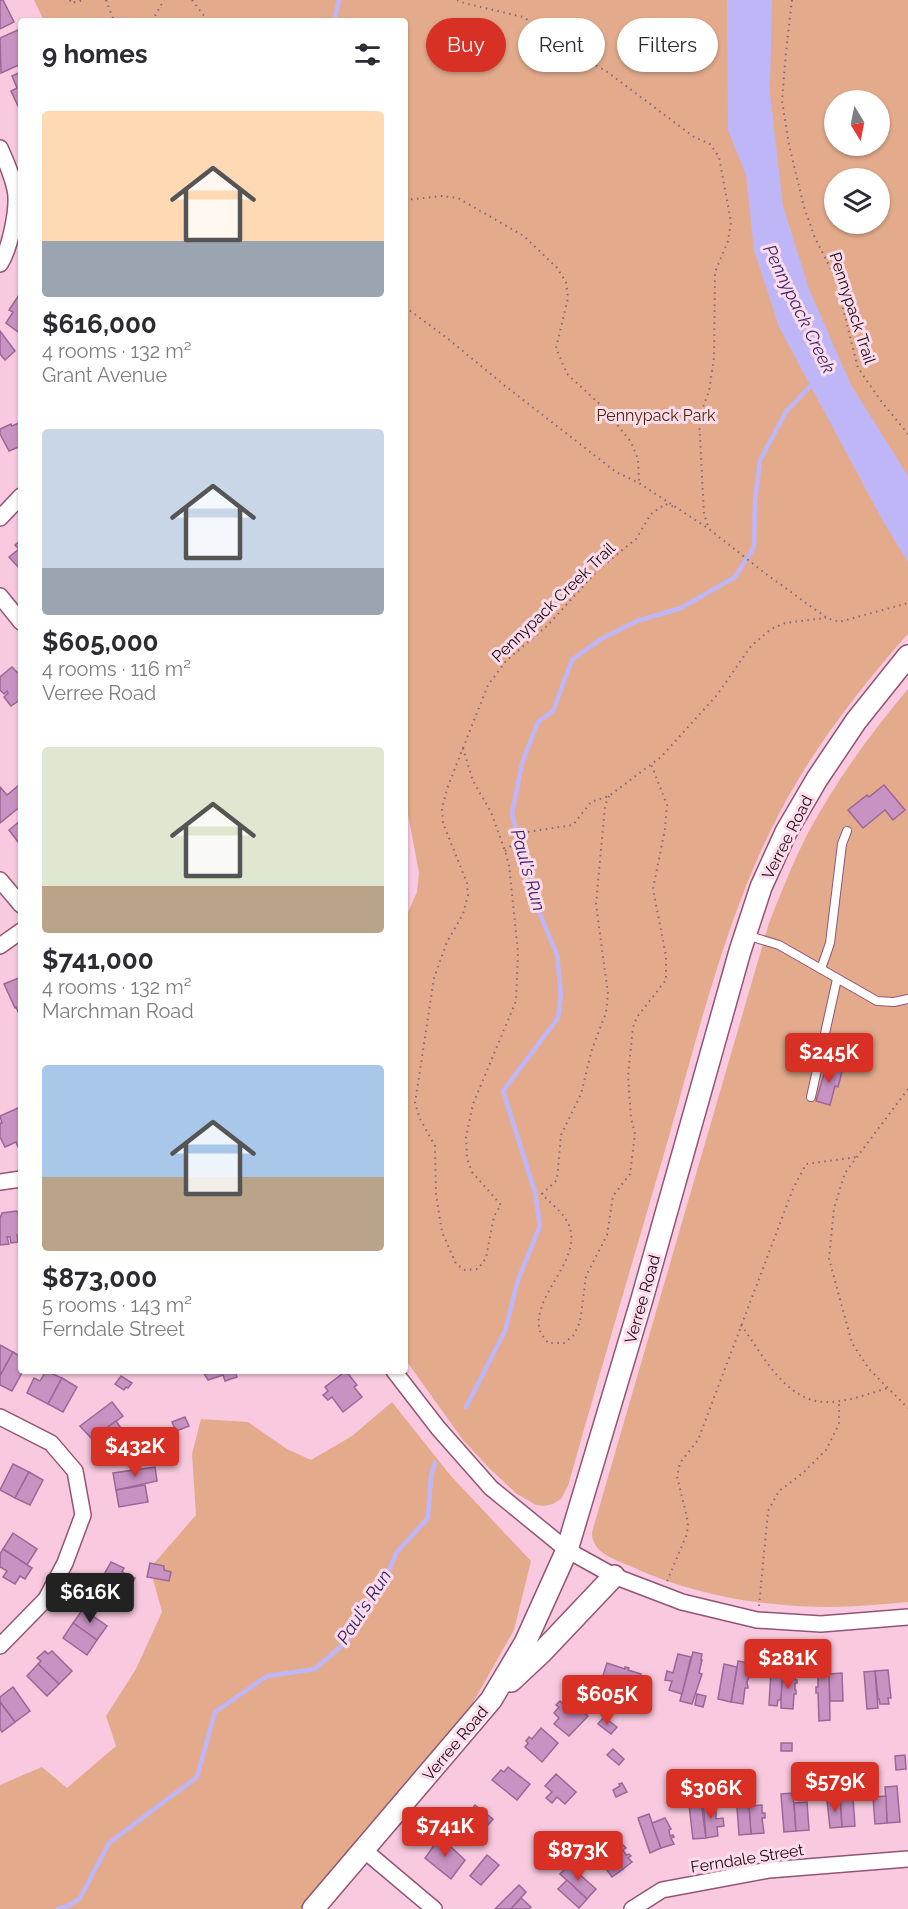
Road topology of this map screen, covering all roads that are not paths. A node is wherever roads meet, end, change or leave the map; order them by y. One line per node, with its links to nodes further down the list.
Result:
1 (0, 148): 2 (street)
2 (0, 264)
3 (18, 499): 4 (street)
4 (0, 518)
5 (0, 596): 6 (street)
6 (18, 618)
7 (908, 656): 12 (main road, Verree Road)
8 (847, 831): 14 (lane)
9 (0, 880): 10 (street)
10 (18, 901)
11 (18, 933): 13 (street)
12 (746, 935): 14 (lane); 22 (main road, Verree Road)
13 (0, 946)
14 (821, 969): 15 (lane)
15 (837, 979): 16 (lane); 17 (lane)
16 (908, 999)
17 (811, 1097)
18 (18, 1179): 19 (street)
19 (0, 1182)
20 (395, 1374): 22 (street)
21 (0, 1417): 25 (street)
22 (567, 1550): 23 (street); 26 (main road, Verree Road)
23 (614, 1576): 24 (street); 26 (main road)
24 (908, 1617)
25 (0, 1646)
26 (491, 1700): 27 (main road, Verree Road)
27 (364, 1850): 29 (main road, Verree Road); 30 (street)
28 (908, 1859): 31 (street, Ferndale Street)
29 (313, 1909)
30 (434, 1909)
31 (632, 1909)

